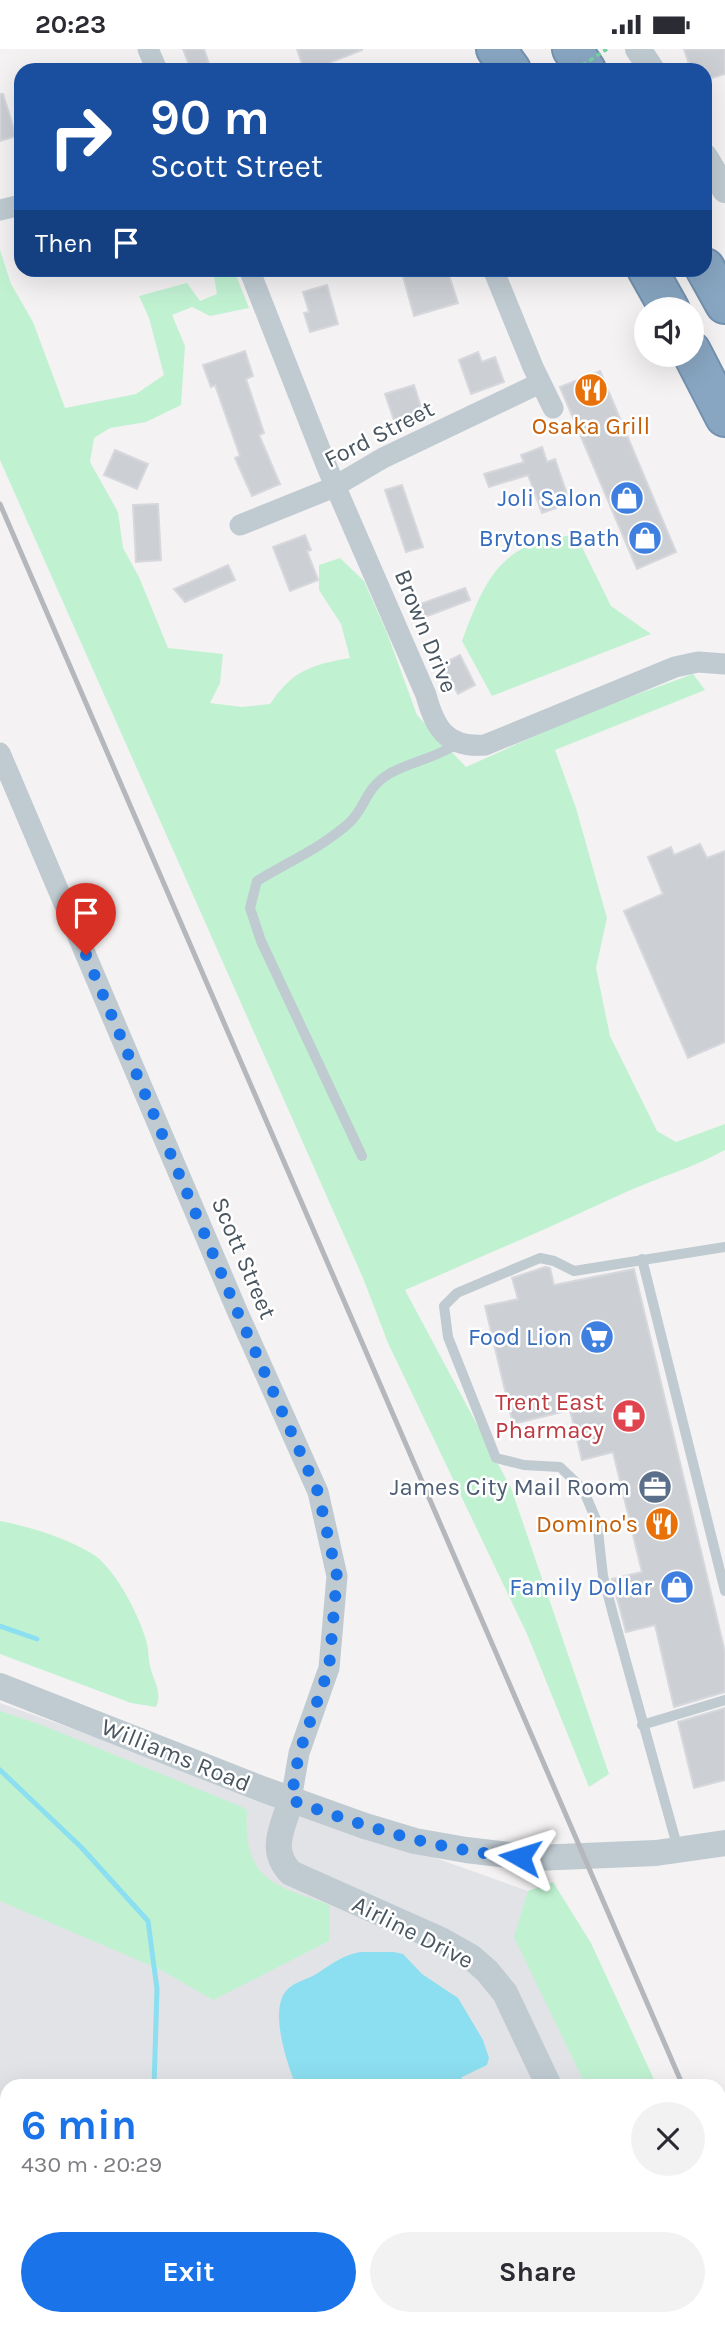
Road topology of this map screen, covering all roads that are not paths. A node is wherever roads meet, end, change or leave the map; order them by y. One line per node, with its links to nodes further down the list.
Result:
1 (712, 169): 2 (street)
2 (725, 190)
3 (252, 277): 13 (street, Brown Drive)
4 (496, 277): 10 (street)
5 (652, 277): 7 (highway)
6 (710, 277): 8 (highway)
7 (663, 297)
8 (725, 304)
9 (699, 367): 12 (highway)
10 (540, 383): 11 (street); 13 (street, Ford Street)
11 (553, 408)
12 (725, 417)
13 (337, 485): 14 (street, Ford Street); 16 (street, Brown Drive)
14 (240, 525)
15 (725, 664): 16 (street)
16 (458, 743): 18 (lane)
17 (0, 753): 25 (street, Scott Street)
18 (362, 1156)
19 (725, 1247): 20 (lane)
20 (642, 1259): 21 (lane); 24 (lane)
21 (725, 1591)
22 (0, 1686): 25 (street, Williams Road)
23 (725, 1700): 24 (lane)
24 (642, 1725): 27 (lane)
25 (291, 1800): 27 (street, Williams Road); 28 (street, Airline Drive)
26 (725, 1843): 27 (street, Williams Road)
27 (678, 1850)
28 (545, 2079)

